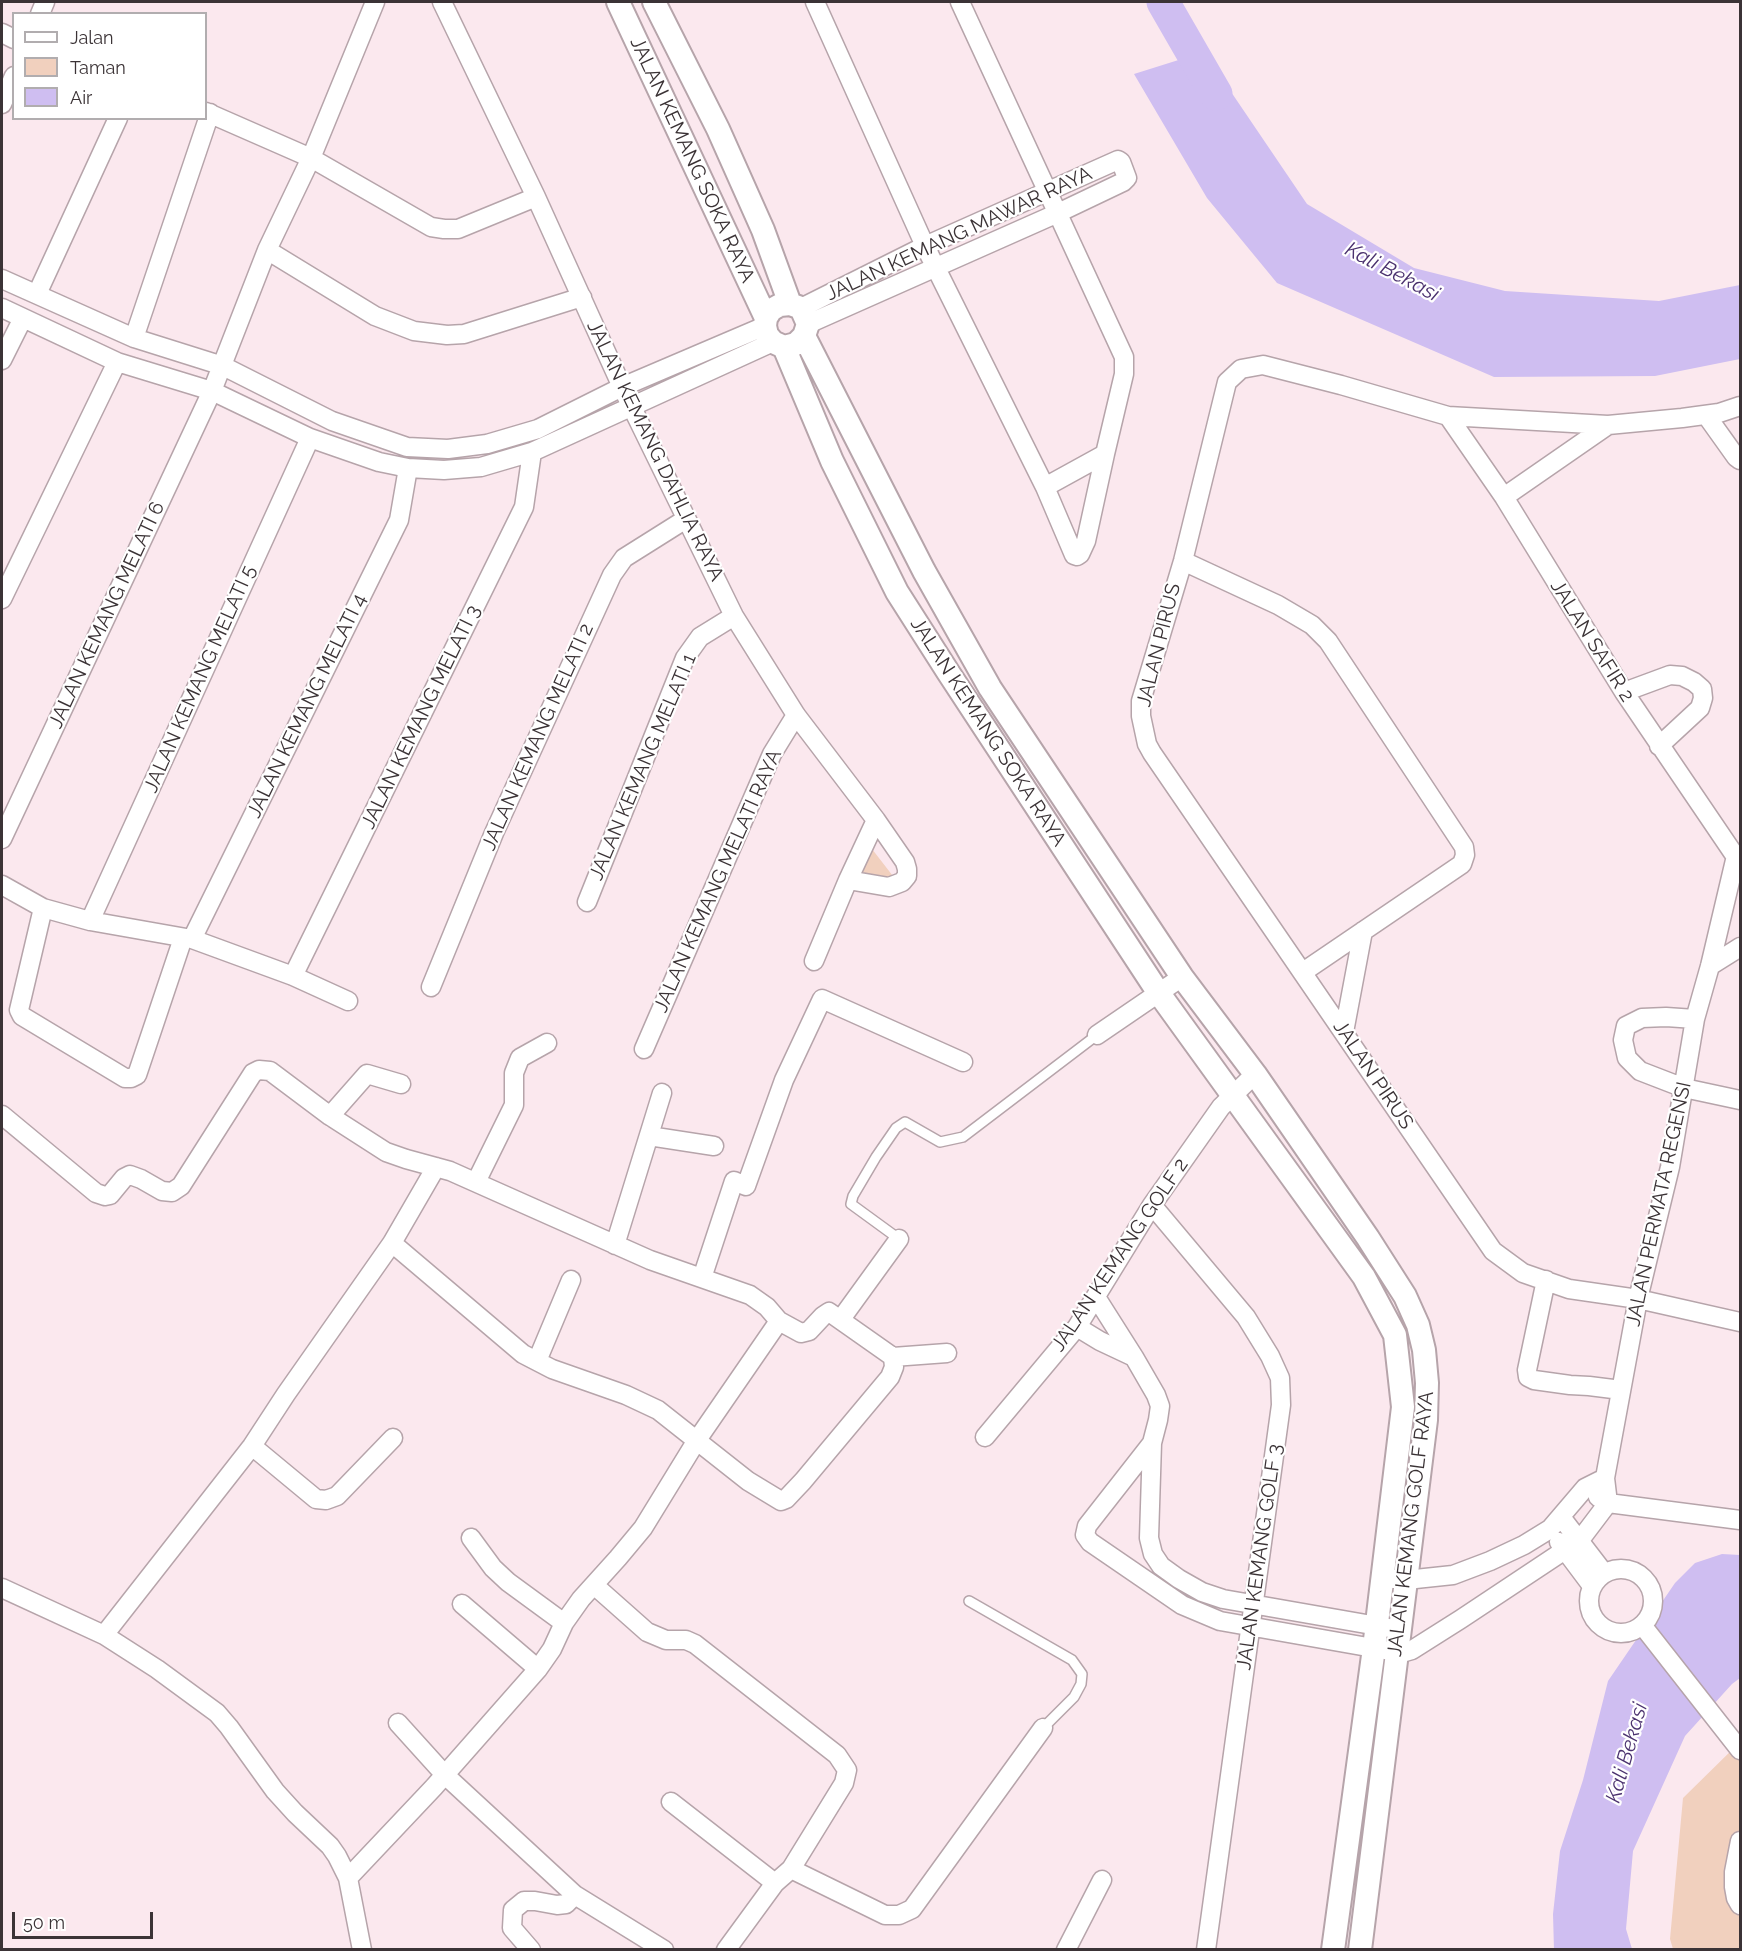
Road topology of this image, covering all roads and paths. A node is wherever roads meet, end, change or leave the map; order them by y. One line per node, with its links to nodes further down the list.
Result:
1 (375, 2): 12 (street, JALAN KEMANG MELATI 6)
2 (442, 2): 14 (street, JALAN KEMANG DAHLIA RAYA)
3 (618, 2): 25 (street, JALAN KEMANG SOKA RAYA)
4 (654, 2): 24 (street, JALAN KEMANG SOKA RAYA)
5 (815, 2): 16 (street)
6 (960, 2): 13 (street)
7 (12, 81): 8 (street)
8 (2, 104)
9 (208, 113): 12 (street)
10 (117, 120): 20 (street)
11 (206, 120): 26 (street)
12 (311, 158): 14 (street); 17 (street, JALAN KEMANG MELATI 6)
13 (1049, 193): 15 (street); 15 (street, JALAN KEMANG MAWAR RAYA); 16 (street, JALAN KEMANG MAWAR RAYA)
14 (536, 197): 21 (street, JALAN KEMANG DAHLIA RAYA)
15 (1058, 213): 18 (street, JALAN KEMANG MAWAR RAYA); 39 (street)
16 (925, 246): 18 (street); 24 (street, JALAN KEMANG MAWAR RAYA)
17 (267, 250): 21 (street); 29 (street, JALAN KEMANG MELATI 6)
18 (936, 266): 24 (street, JALAN KEMANG MAWAR RAYA); 42 (street)
19 (2, 279): 20 (street)
20 (37, 294): 26 (street)
21 (582, 297): 30 (street, JALAN KEMANG DAHLIA RAYA)
22 (2, 308): 23 (street)
23 (23, 318): 27 (street); 28 (street)
24 (801, 318): 25 (street); 25 (street); 66 (street, JALAN KEMANG SOKA RAYA)
25 (772, 333): 30 (street); 32 (street); 68 (street, JALAN KEMANG SOKA RAYA)
26 (134, 338): 29 (street)
27 (2, 360)
28 (117, 362): 31 (street); 46 (street)
29 (223, 366): 30 (street); 31 (street, JALAN KEMANG MELATI 6)
30 (622, 387): 32 (street, JALAN KEMANG DAHLIA RAYA)
31 (212, 391): 37 (street); 52 (street, JALAN KEMANG MELATI 6)
32 (632, 405): 38 (street); 44 (street, JALAN KEMANG DAHLIA RAYA)
33 (1740, 406): 34 (street, JALAN PIRUS)
34 (1706, 415): 36 (street, JALAN PIRUS); 40 (street)
35 (1448, 416): 36 (street, JALAN PIRUS); 43 (street, JALAN SAFIR 2); 45 (street, JALAN PIRUS)
36 (1608, 425): 43 (street)
37 (310, 438): 41 (street); 58 (street, JALAN KEMANG MELATI 5)
38 (532, 452): 41 (street); 65 (street, JALAN KEMANG MELATI 3)
39 (1105, 454): 42 (street); 42 (street)
40 (1740, 460)
41 (408, 468): 60 (street, JALAN KEMANG MELATI 4)
42 (1045, 487)
43 (1504, 497): 48 (street, JALAN SAFIR 2)
44 (686, 519): 47 (street, JALAN KEMANG DAHLIA RAYA); 67 (street, JALAN KEMANG MELATI 2)
45 (1183, 561): 59 (street); 64 (street, JALAN PIRUS)
46 (2, 599)
47 (734, 616): 49 (street, JALAN KEMANG DAHLIA RAYA); 56 (street, JALAN KEMANG MELATI 1)
48 (1624, 692): 50 (street, JALAN SAFIR 2); 50 (street)
49 (796, 715): 51 (street, JALAN KEMANG DAHLIA RAYA); 74 (street, JALAN KEMANG MELATI RAYA)
50 (1659, 746): 53 (street, JALAN SAFIR 2)
51 (876, 820): 54 (street); 54 (street, JALAN KEMANG DAHLIA RAYA)
52 (2, 839)
53 (1738, 860): 63 (street, JALAN PERMATA REGENSI)
54 (848, 880): 62 (street)
55 (2, 885): 57 (street)
56 (587, 902)
57 (44, 908): 58 (street); 60 (street, JALAN KEMANG MELATI 4)
58 (90, 921): 60 (street)
59 (1363, 931): 64 (street); 71 (street)
60 (187, 938): 65 (street)
61 (1740, 947): 63 (street)
62 (814, 961)
63 (1710, 966): 70 (street, JALAN PERMATA REGENSI)
64 (1303, 972): 71 (street, JALAN PIRUS)
65 (293, 976): 69 (street)
66 (1182, 977): 68 (street); 76 (street, JALAN KEMANG SOKA RAYA)
67 (431, 987)
68 (1158, 992): 72 (street); 80 (street, JALAN KEMANG SOKA RAYA)
69 (348, 1001)
70 (1695, 1019): 78 (street, JALAN PERMATA REGENSI); 78 (street)
71 (1344, 1032): 94 (street, JALAN PIRUS)
72 (1097, 1035): 89 (lane)
73 (547, 1042): 87 (street)
74 (644, 1049)
75 (963, 1062): 92 (street)
76 (1255, 1074): 80 (street, JALAN KEMANG GOLF 2); 113 (street, JALAN KEMANG GOLF RAYA)
77 (401, 1084): 83 (street)
78 (1684, 1088): 81 (street); 96 (street, JALAN PERMATA REGENSI)
79 (662, 1093): 84 (street)
80 (1232, 1095): 88 (street, JALAN KEMANG GOLF 2); 111 (street, JALAN KEMANG GOLF RAYA)
81 (1740, 1100)
82 (2, 1115): 83 (street)
83 (330, 1116): 86 (street)
84 (649, 1136): 85 (street); 91 (street)
85 (714, 1146)
86 (436, 1167): 87 (street); 90 (street)
87 (476, 1182): 91 (street)
88 (1152, 1204): 95 (street, JALAN KEMANG GOLF 2); 129 (street, JALAN KEMANG GOLF 3)
89 (899, 1239): 97 (street)
90 (392, 1243): 104 (street); 110 (street)
91 (615, 1245): 92 (street)
92 (702, 1278): 98 (street)
93 (571, 1280): 104 (street)
94 (1546, 1280): 96 (street, JALAN PIRUS); 105 (street)
95 (1096, 1297): 100 (street, JALAN KEMANG GOLF 2); 103 (street)
96 (1638, 1299): 99 (street, JALAN PIRUS); 105 (street, JALAN PERMATA REGENSI)
97 (841, 1319): 98 (street); 102 (street)
98 (779, 1321): 108 (street)
99 (1740, 1322)
100 (1077, 1327): 103 (street); 106 (street, JALAN KEMANG GOLF 2)
101 (947, 1353): 102 (street)
102 (892, 1357): 108 (street)
103 (1134, 1357): 109 (street)
104 (537, 1361): 108 (street)
105 (1621, 1390): 112 (street, JALAN PERMATA REGENSI)
106 (985, 1437)
107 (393, 1438): 110 (street)
108 (697, 1440): 125 (street)
109 (1152, 1443): 120 (street); 121 (street)
110 (252, 1446): 134 (street)
111 (1395, 1476): 113 (street); 122 (street, JALAN KEMANG GOLF RAYA)
112 (1605, 1478): 114 (street); 115 (street, JALAN PERMATA REGENSI)
113 (1418, 1480): 123 (street, JALAN KEMANG GOLF RAYA)
114 (1585, 1488): 115 (street); 117 (street)
115 (1608, 1503): 116 (street); 119 (street)
116 (1740, 1520)
117 (1555, 1523): 119 (street); 123 (street)
118 (471, 1538): 130 (street)
119 (1572, 1545): 124 (street); 135 (street)
120 (1153, 1554): 121 (street); 129 (street)
121 (1136, 1574): 132 (street)
122 (1383, 1578): 123 (street); 131 (street, JALAN KEMANG GOLF RAYA)
123 (1406, 1580): 135 (street, JALAN KEMANG GOLF RAYA)
124 (1598, 1580): 133 (street); 133 (street)
125 (594, 1585): 130 (street); 144 (street)
126 (2, 1589): 134 (street)
127 (969, 1600): 139 (lane)
128 (462, 1604): 137 (street)
129 (1253, 1606): 131 (street); 132 (street, JALAN KEMANG GOLF 3)
130 (564, 1623): 137 (street)
131 (1376, 1626): 135 (street); 136 (street, JALAN KEMANG GOLF RAYA)
132 (1251, 1628): 136 (street); 155 (street, JALAN KEMANG GOLF 3)
133 (1648, 1632): 140 (street)
134 (104, 1635): 145 (street)
135 (1398, 1641): 136 (street); 157 (street, JALAN KEMANG GOLF RAYA)
136 (1374, 1648): 156 (street, JALAN KEMANG GOLF RAYA)
137 (538, 1669): 141 (street)
138 (398, 1722): 141 (street)
139 (1043, 1728): 144 (street)
140 (1740, 1750)
141 (445, 1774): 145 (street); 148 (street)
142 (671, 1802): 147 (street)
143 (1740, 1841): 149 (street)
144 (791, 1869): 147 (street)
145 (348, 1878): 150 (street)
146 (1102, 1880): 154 (street)
147 (775, 1883): 153 (street)
148 (574, 1895): 151 (street); 152 (street)
149 (1740, 1905)
150 (362, 1950)
151 (531, 1950)
152 (664, 1950)
153 (726, 1950)
154 (1066, 1950)
155 (1206, 1950)
156 (1333, 1950)
157 (1360, 1950)

